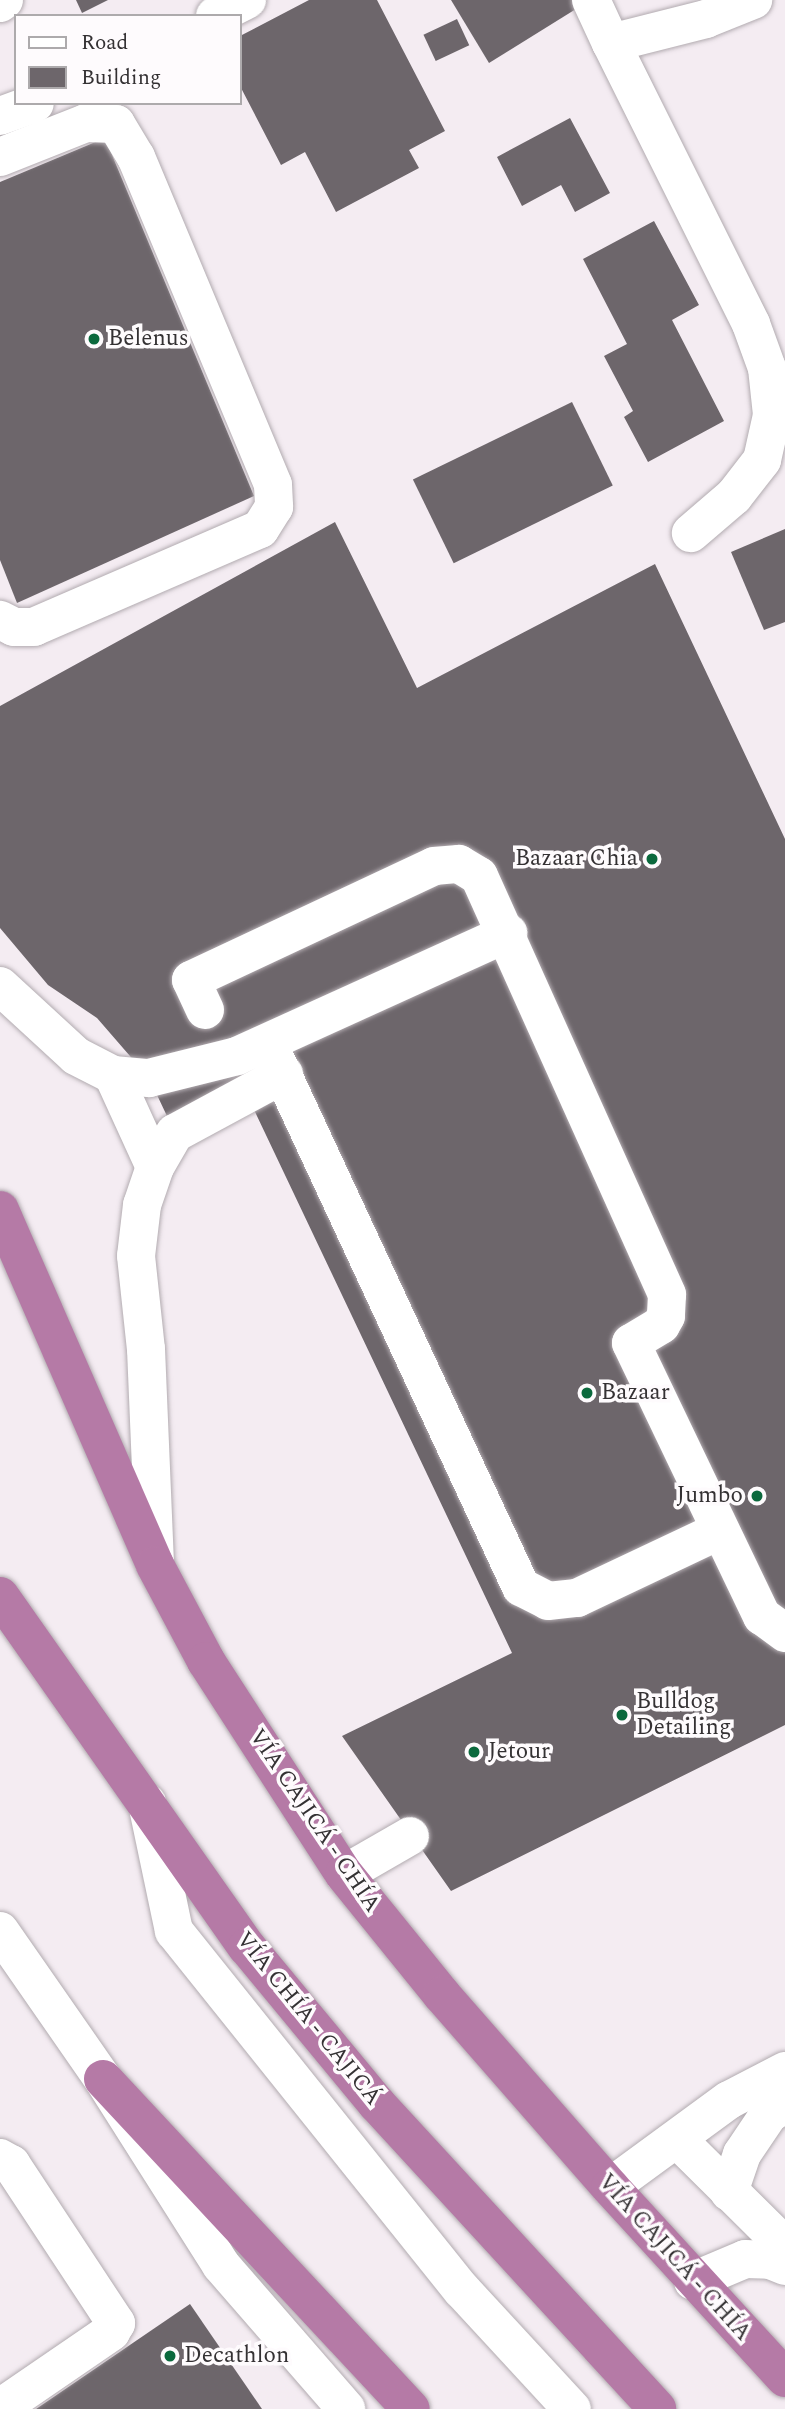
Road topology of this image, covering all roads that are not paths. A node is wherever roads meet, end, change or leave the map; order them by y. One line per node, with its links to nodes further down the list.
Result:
1 (247, 0): 4 (street)
2 (591, 0): 5 (street)
3 (753, 0): 5 (street)
4 (219, 14)
5 (611, 43): 9 (street)
6 (30, 105): 7 (street)
7 (0, 116)
8 (0, 157): 10 (street)
9 (691, 533)
10 (0, 620)
11 (508, 933): 13 (street); 14 (street); 18 (street)
12 (0, 986): 15 (street)
13 (205, 1010)
14 (276, 1058): 15 (street); 16 (street); 18 (street)
15 (113, 1075): 16 (street)
16 (155, 1167): 19 (street)
17 (0, 1210): 19 (highway, VÍA CAJICÁ - CHÍA)
18 (719, 1531): 21 (street)
19 (155, 1564): 24 (highway, VÍA CAJICÁ - CHÍA)
20 (0, 1596): 22 (highway, VÍA CHÍA - CAJICÁ)
21 (785, 1633)
22 (147, 1801): 39 (street); 40 (highway, VÍA CHÍA - CAJICÁ)
23 (410, 1836): 24 (street)
24 (344, 1874): 30 (highway, VÍA CAJICÁ - CHÍA)
25 (0, 1931): 26 (street)
26 (103, 2079): 37 (street); 38 (highway)
27 (775, 2102): 28 (street); 31 (street)
28 (677, 2138): 30 (street); 31 (street)
29 (0, 2158): 36 (street)
30 (610, 2187): 34 (highway, VÍA CAJICÁ - CHÍA)
31 (729, 2192): 32 (street)
32 (785, 2246)
33 (785, 2266): 34 (street)
34 (693, 2281): 35 (highway, VÍA CAJICÁ - CHÍA)
35 (785, 2378)
36 (0, 2408)
37 (346, 2409)
38 (411, 2409)
39 (572, 2409)
40 (657, 2409)

